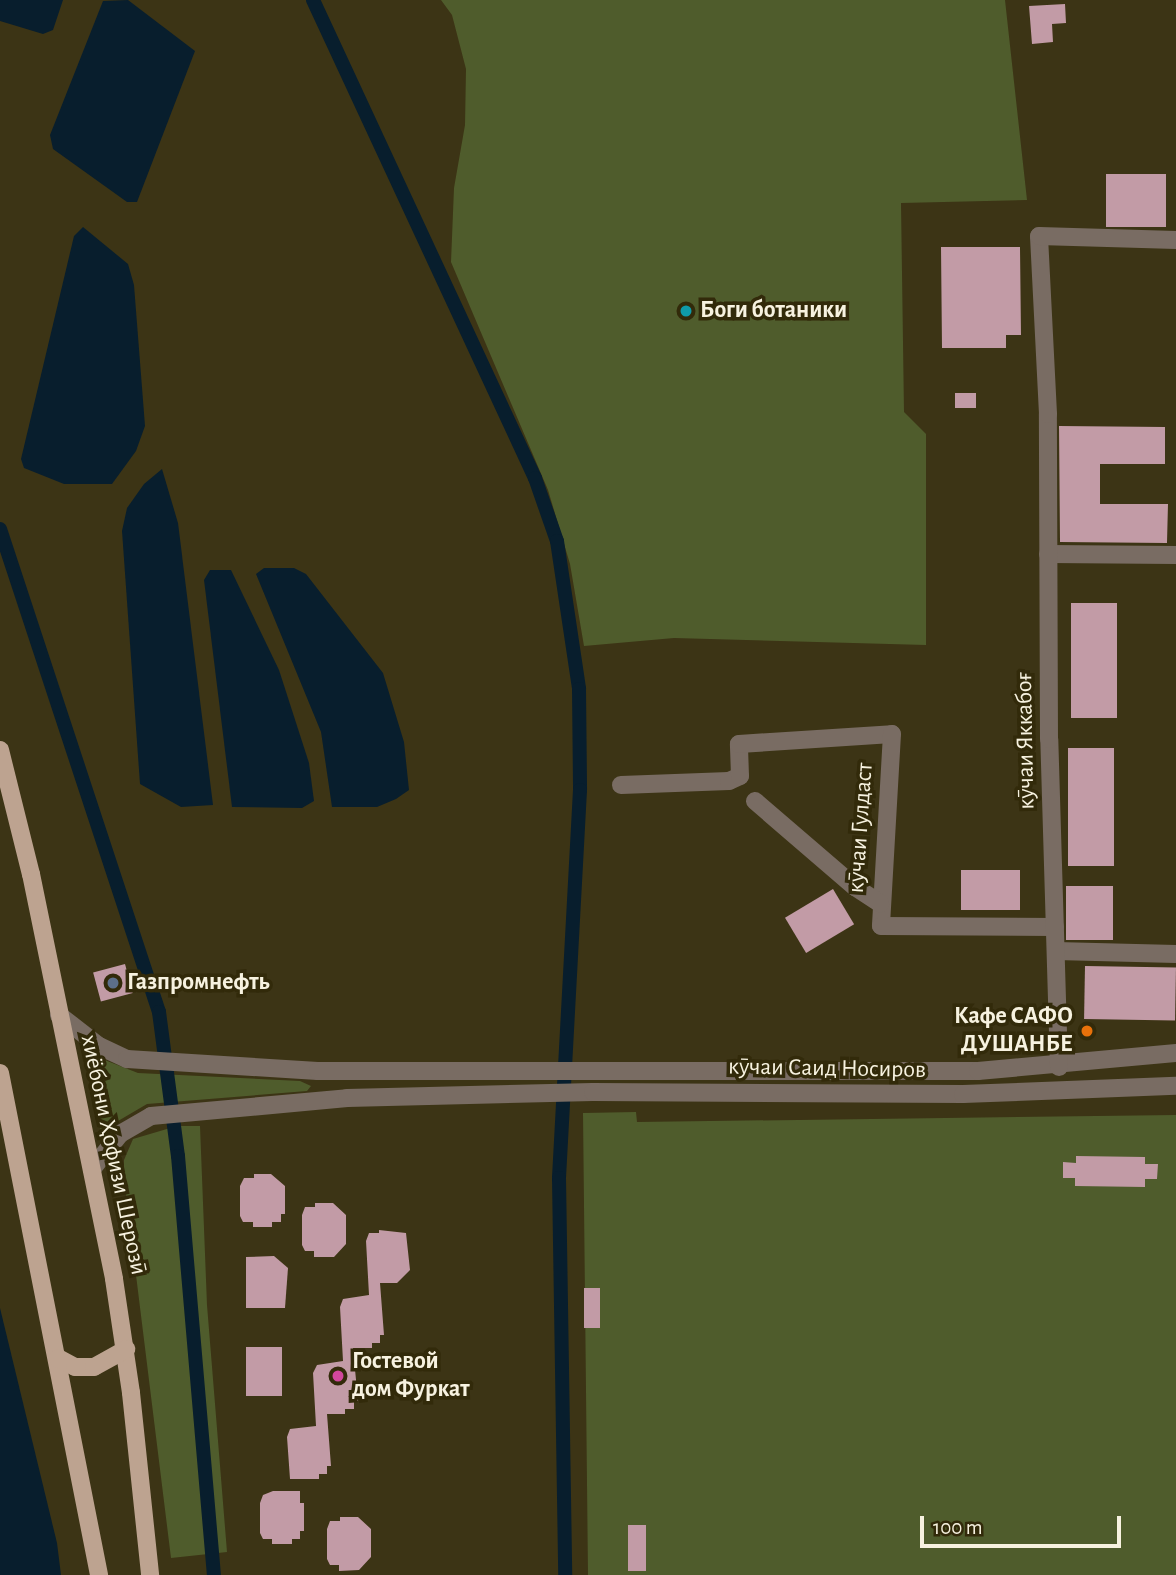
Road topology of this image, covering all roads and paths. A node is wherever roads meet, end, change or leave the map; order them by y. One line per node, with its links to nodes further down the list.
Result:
1 (1176, 240): 2 (street, кӯчаи Яккабоғ)
2 (1048, 554): 3 (street); 9 (street, кӯчаи Яккабоғ)
3 (1176, 555)
4 (0, 751): 6 (main road, хиёбони Ҳофизи Шерозӣ)
5 (621, 785): 8 (street, кӯчаи Гулдаст)
6 (7, 801): 12 (main road, хиёбони Ҳофизи Шерозӣ)
7 (755, 801): 8 (street)
8 (880, 903): 9 (street, кӯчаи Гулдаст)
9 (1055, 927): 10 (street, кӯчаи Яккабоғ)
10 (1056, 951): 11 (street); 14 (street, кӯчаи Яккабоғ)
11 (1176, 954)
12 (59, 1015): 15 (street, кӯчаи Саид Носиров); 21 (main road, хиёбони Ҳофизи Шерозӣ)
13 (1176, 1053): 14 (street, кӯчаи Саид Носиров)
14 (1059, 1067): 16 (street, кӯчаи Саид Носиров)
15 (318, 1071): 16 (street, кӯчаи Саид Носиров); 20 (street)
16 (906, 1072): 19 (street)
17 (0, 1073): 23 (main road)
18 (1176, 1086): 19 (street, кӯчаи Саид Носиров)
19 (906, 1094): 20 (street, кӯчаи Саид Носиров)
20 (318, 1101): 21 (street, кӯчаи Саид Носиров)
21 (92, 1169): 22 (main road, хиёбони Ҳофизи Шерозӣ)
22 (126, 1349): 23 (main road); 25 (main road, хиёбони Ҳофизи Шерозӣ)
23 (58, 1358): 24 (main road)
24 (99, 1575)
25 (150, 1575)

